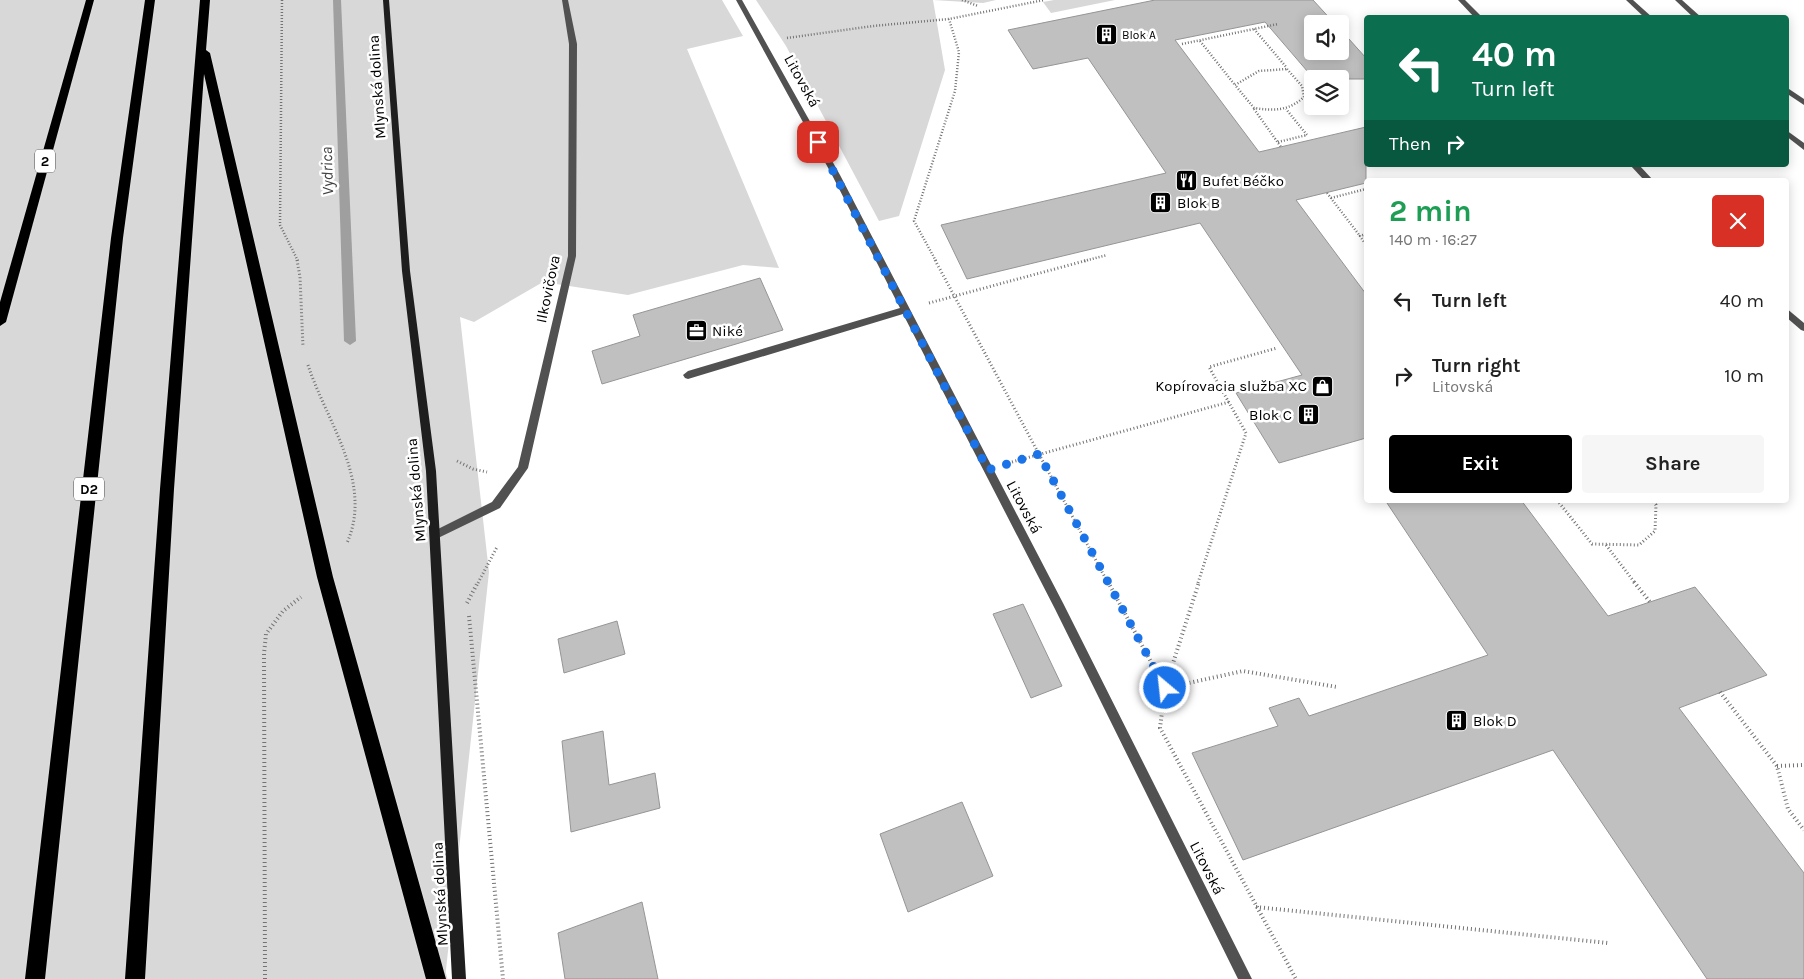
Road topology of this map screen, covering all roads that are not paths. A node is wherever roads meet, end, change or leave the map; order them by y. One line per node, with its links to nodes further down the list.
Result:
1 (90, 0): 22 (main road, 2)
2 (150, 0): 26 (highway, D2)
3 (205, 0): 13 (highway)
4 (386, 0): 25 (main road, Mlynská dolina)
5 (564, 0): 25 (street, Ilkovičova)
6 (739, 0): 20 (street, Litovská)
7 (1462, 0): 10 (street)
8 (1629, 0): 11 (street)
9 (1678, 0): 12 (street)
10 (1477, 15)
11 (1646, 15)
12 (1696, 15)
13 (202, 39): 27 (highway); 28 (highway)
14 (1789, 91): 15 (street)
15 (1804, 103)
16 (1789, 134): 17 (street)
17 (1804, 147)
18 (1636, 167): 19 (street)
19 (1648, 178)
20 (904, 310): 24 (street); 30 (street, Litovská)
21 (1789, 314): 23 (street)
22 (0, 322)
23 (1804, 328)
24 (688, 374)
25 (436, 536): 29 (main road, Mlynská dolina)
26 (35, 979)
27 (135, 979)
28 (436, 979)
29 (459, 979)
30 (1245, 979)

